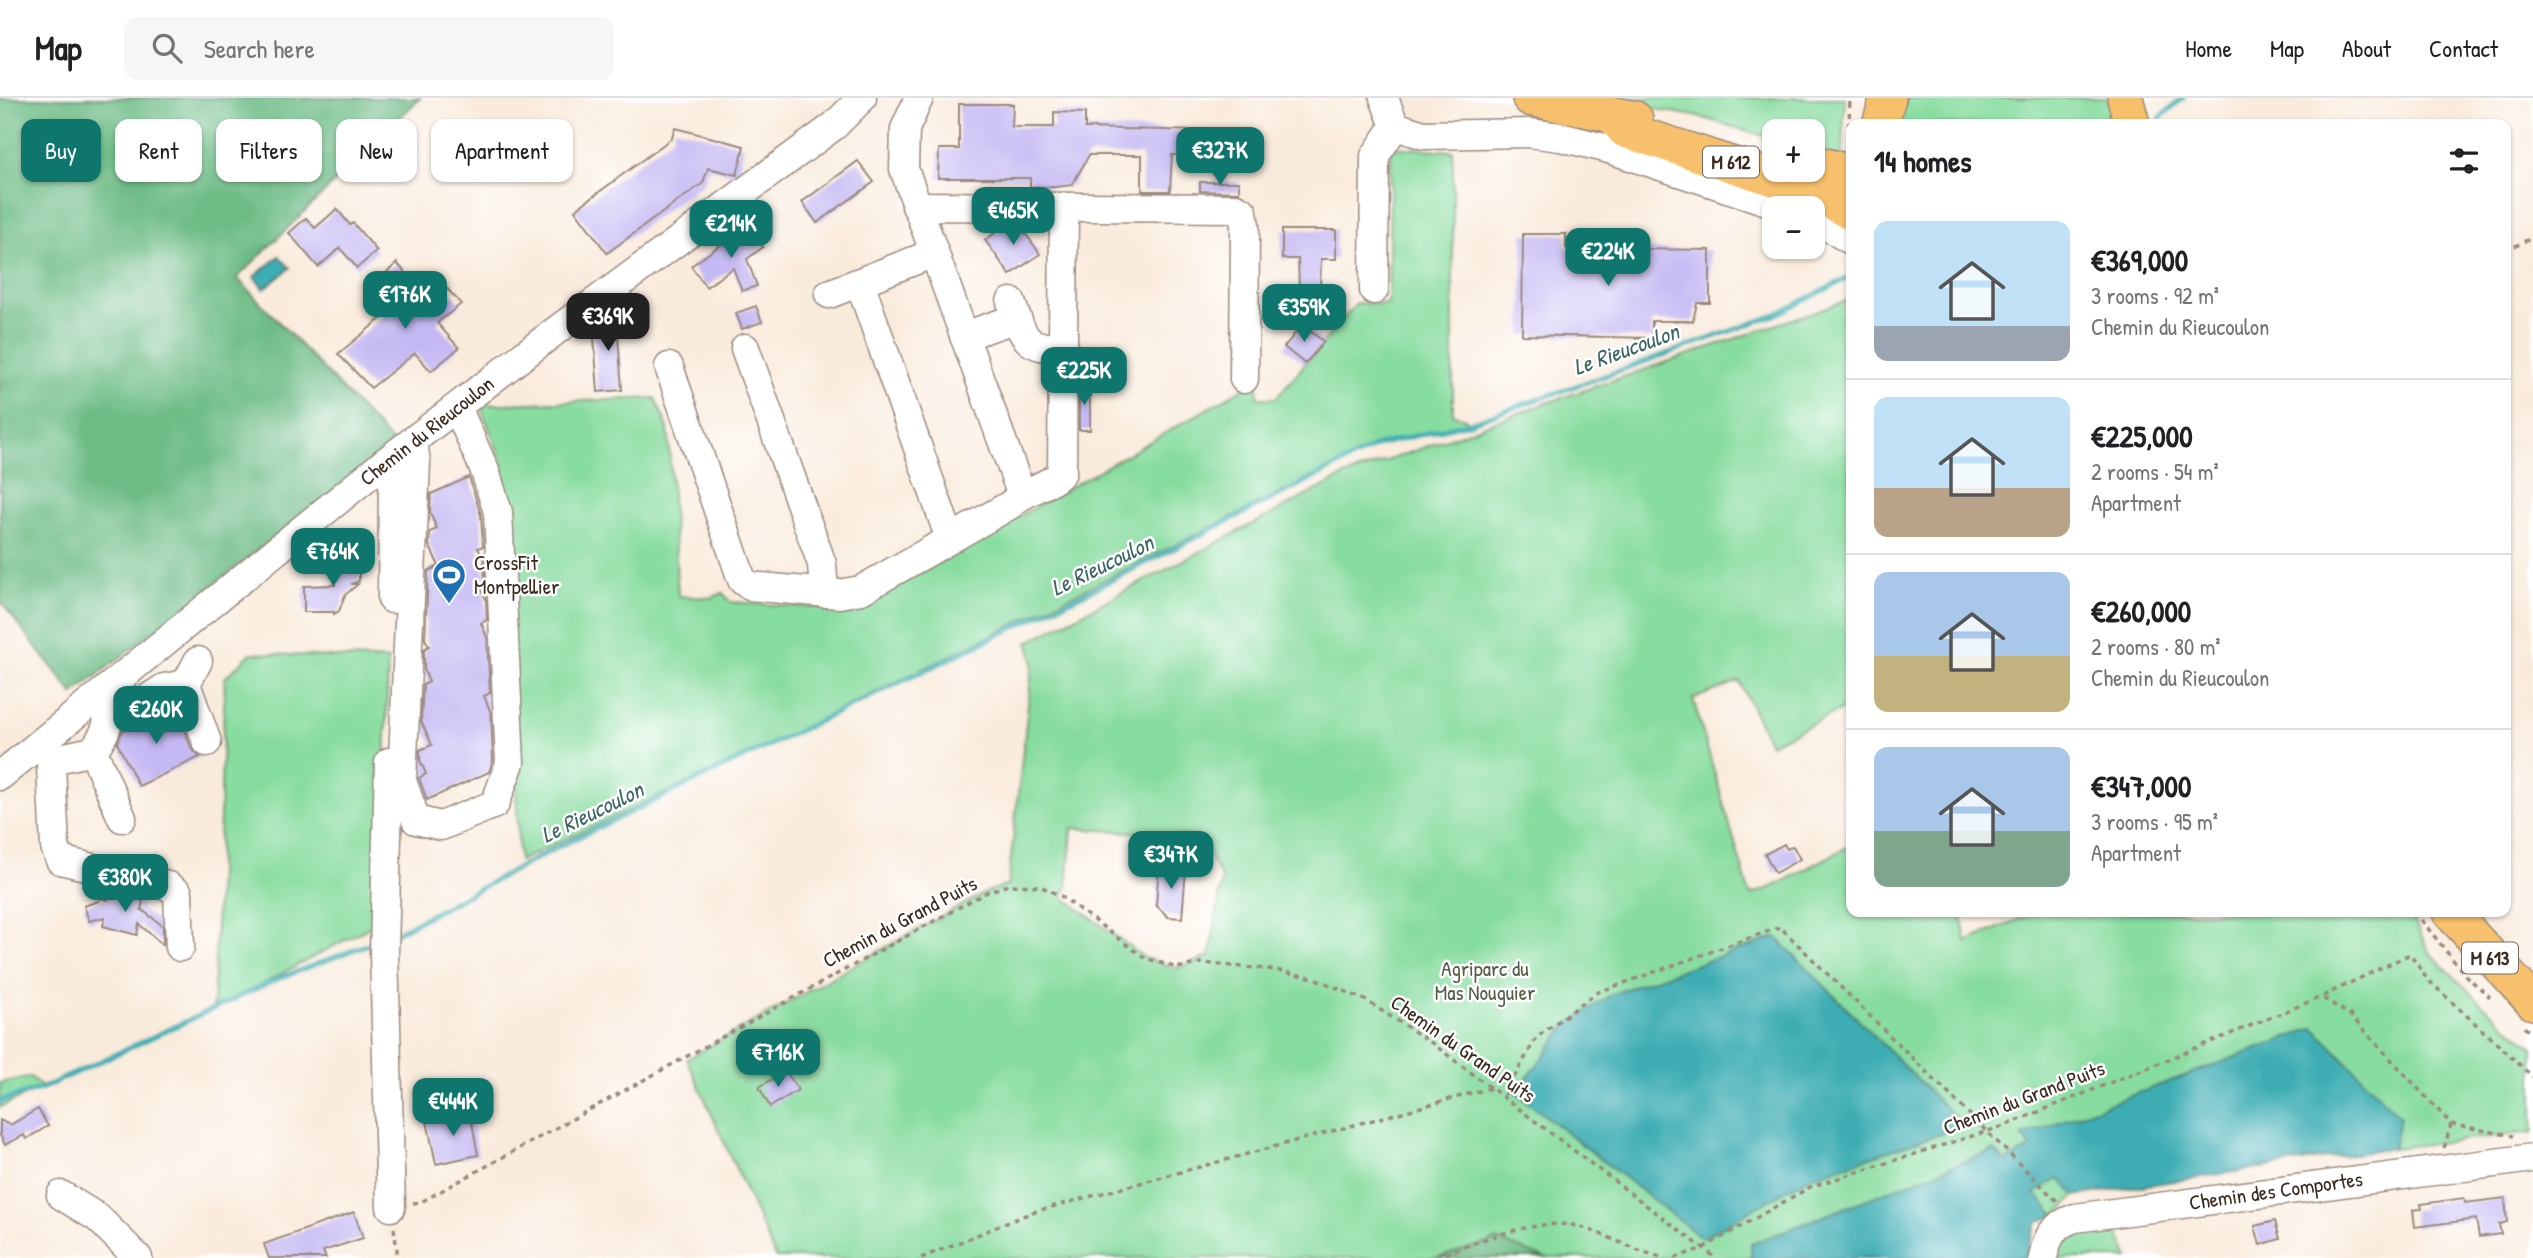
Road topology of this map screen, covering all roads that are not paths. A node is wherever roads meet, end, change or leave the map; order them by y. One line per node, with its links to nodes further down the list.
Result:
1 (862, 98): 26 (street, Chemin du Rieucoulon)
2 (919, 98): 12 (street)
3 (1530, 98): 6 (main road, M 612)
4 (1888, 98): 7 (main road)
5 (1393, 107): 11 (street); 19 (street)
6 (1611, 114): 8 (main road, M 612); 14 (main road, M 612)
7 (1882, 119)
8 (1762, 149)
9 (1825, 164): 10 (main road)
10 (1846, 165)
11 (1762, 199)
12 (916, 206): 13 (street); 17 (street)
13 (1064, 207): 23 (street); 25 (street)
14 (1846, 210)
15 (1825, 225): 16 (street)
16 (1846, 237)
17 (933, 253): 18 (street); 21 (street)
18 (860, 283): 20 (street); 30 (street)
19 (1374, 290)
20 (829, 294)
21 (964, 336): 23 (street); 29 (street)
22 (745, 348): 31 (street)
23 (1064, 348): 29 (street)
24 (669, 367): 31 (street)
25 (1244, 379)
26 (457, 407): 27 (street, Chemin du Rieucoulon); 27 (street)
27 (414, 441): 28 (street, Chemin du Rieucoulon)
28 (385, 462): 32 (street, Chemin du Rieucoulon); 44 (street)
29 (1021, 493): 30 (street)
30 (950, 539): 31 (street)
31 (824, 593)
32 (145, 660): 33 (street); 34 (street, Chemin du Rieucoulon)
33 (182, 677): 34 (street); 35 (street)
34 (103, 704): 36 (street); 37 (street, Chemin du Rieucoulon)
35 (206, 742)
36 (93, 751): 38 (street); 40 (street)
37 (0, 776)
38 (122, 818)
39 (2455, 917): 41 (main road, M 613)
40 (180, 947)
41 (2533, 1002)
42 (2530, 1158): 46 (street, Chemin des Comportes)
43 (61, 1195): 45 (street)
44 (391, 1207)
45 (138, 1258)
46 (2043, 1258)

